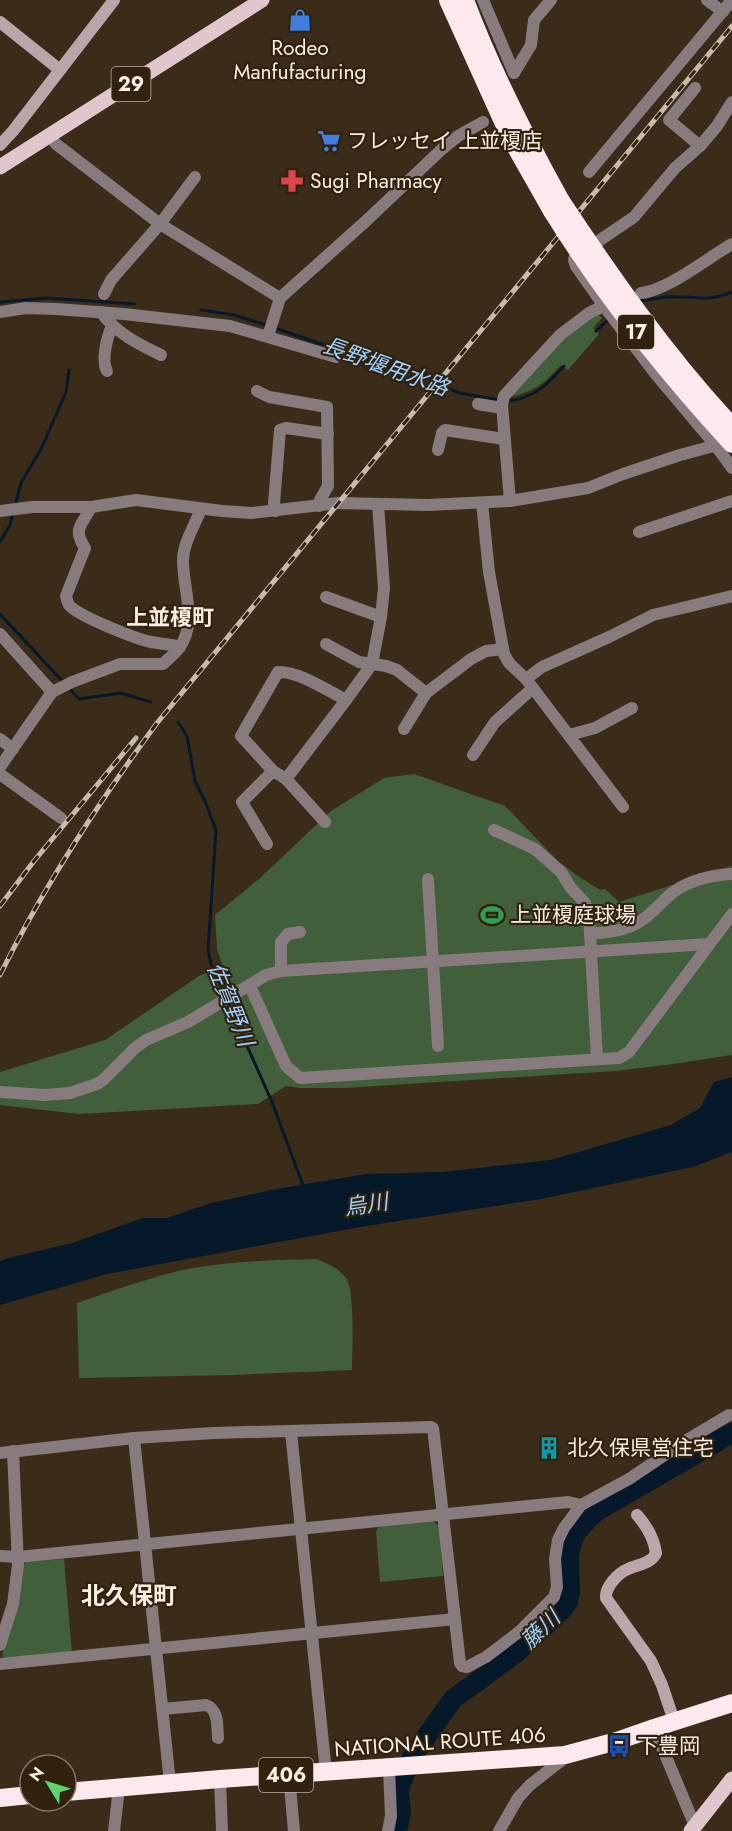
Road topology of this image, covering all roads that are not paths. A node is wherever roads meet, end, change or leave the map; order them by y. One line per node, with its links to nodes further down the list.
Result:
1 (114, 0): 11 (street)
2 (262, 0): 16 (main road, 29)
3 (448, 0): 22 (highway, 17)
4 (465, 0): 22 (highway, 17)
5 (483, 0): 6 (street)
6 (552, 0)
7 (707, 0): 9 (street)
8 (732, 0): 9 (street)
9 (723, 12): 20 (street)
10 (0, 22): 11 (street)
11 (60, 70): 15 (street)
12 (695, 88): 18 (street)
13 (732, 102): 18 (street)
14 (483, 122): 27 (street)
15 (13, 131): 17 (street); 19 (street)
16 (50, 136): 19 (main road, 29); 23 (street)
17 (0, 145)
18 (700, 146): 30 (street)
19 (4, 164)
20 (589, 172)
21 (195, 177): 23 (street)
22 (556, 206): 39 (highway, 17, bridge); 42 (highway, 17, bridge)
23 (160, 224): 26 (street); 27 (street)
24 (732, 244): 25 (street)
25 (641, 293)
26 (104, 294)
27 (280, 297): 32 (street)
28 (0, 312): 29 (street)
29 (101, 312): 31 (street); 32 (street)
30 (609, 312): 37 (street); 42 (street)
31 (112, 326): 33 (street); 35 (street)
32 (269, 330): 34 (street)
33 (161, 355)
34 (336, 357)
35 (107, 371)
36 (257, 392): 40 (street)
37 (503, 403): 38 (street); 41 (street)
38 (478, 404)
39 (732, 426)
40 (328, 435): 49 (street); 53 (street)
41 (504, 439): 43 (street); 45 (street)
42 (727, 444): 44 (street); 45 (street)
43 (438, 450)
44 (732, 468)
45 (510, 501): 47 (street)
46 (732, 501): 54 (street)
47 (482, 503): 48 (street); 61 (street)
48 (378, 504): 49 (street); 57 (street)
49 (319, 506): 53 (street)
50 (91, 507): 51 (street); 52 (street); 60 (street)
51 (201, 509): 53 (street); 60 (street)
52 (0, 511)
53 (276, 511)
54 (639, 532)
55 (732, 596): 63 (street)
56 (326, 597): 57 (street)
57 (381, 617): 62 (street)
58 (0, 634): 64 (street)
59 (326, 644): 62 (street)
60 (180, 647): 64 (street)
61 (503, 649): 63 (street); 65 (street)
62 (372, 664): 65 (street); 66 (street)
63 (530, 683): 69 (street); 72 (street)
64 (54, 691): 71 (street)
65 (426, 693): 68 (street)
66 (346, 700): 74 (street); 76 (street)
67 (632, 708): 69 (street)
68 (404, 729)
69 (569, 735): 77 (street)
70 (0, 739): 71 (street)
71 (13, 749): 73 (street)
72 (473, 754)
73 (0, 767)
74 (273, 771): 76 (street); 81 (street)
75 (0, 774): 78 (street)
76 (286, 779): 79 (street)
77 (623, 807)
78 (61, 818)
79 (325, 822)
80 (494, 830): 86 (street)
81 (267, 844)
82 (732, 874): 86 (street)
83 (428, 879): 89 (street)
84 (732, 914): 87 (street)
85 (300, 932): 90 (street)
86 (590, 934): 88 (street)
87 (709, 944): 88 (street); 93 (street)
88 (591, 951): 89 (street); 93 (street)
89 (433, 961): 90 (street); 92 (street)
90 (281, 971): 91 (street)
91 (241, 990): 93 (street); 94 (street)
92 (438, 1046)
93 (597, 1059)
94 (0, 1092)
95 (729, 1415): 99 (street)
96 (291, 1431): 97 (street); 101 (street); 102 (street)
97 (134, 1438): 98 (street); 103 (street)
98 (6, 1452): 105 (street)
99 (581, 1505): 101 (street); 106 (street)
100 (637, 1515): 113 (street)
101 (444, 1516): 102 (street); 106 (street)
102 (300, 1530): 103 (street); 107 (street)
103 (145, 1546): 105 (street); 109 (street)
104 (0, 1556): 105 (street)
105 (18, 1557): 108 (street)
106 (455, 1619): 107 (street)
107 (311, 1634): 109 (street); 118 (street)
108 (0, 1645)
109 (156, 1649): 110 (street); 112 (street)
110 (0, 1664)
111 (732, 1703): 113 (highway, NATIONAL ROUTE 406 / 406)
112 (163, 1709): 115 (street); 122 (street)
113 (674, 1721): 114 (highway, NATIONAL ROUTE 406 / 406)
114 (654, 1728): 116 (highway, NATIONAL ROUTE 406 / 406); 127 (street)
115 (218, 1738)
116 (565, 1755): 117 (highway, NATIONAL ROUTE 406 / 406); 132 (street)
117 (401, 1767): 118 (highway, NATIONAL ROUTE 406 / 406); 131 (street)
118 (326, 1772): 119 (highway, NATIONAL ROUTE 406 / 406)
119 (289, 1775): 120 (highway, NATIONAL ROUTE 406 / 406); 130 (street)
120 (220, 1779): 122 (highway, NATIONAL ROUTE 406 / 406); 129 (street)
121 (732, 1779): 127 (main road)
122 (170, 1783): 123 (highway, NATIONAL ROUTE 406 / 406)
123 (119, 1788): 124 (highway, NATIONAL ROUTE 406 / 406); 128 (street)
124 (78, 1791)
125 (18, 1796): 126 (highway)
126 (0, 1798)
127 (693, 1828)
128 (114, 1831)
129 (222, 1831)
130 (294, 1831)
131 (388, 1831)
132 (499, 1831)

